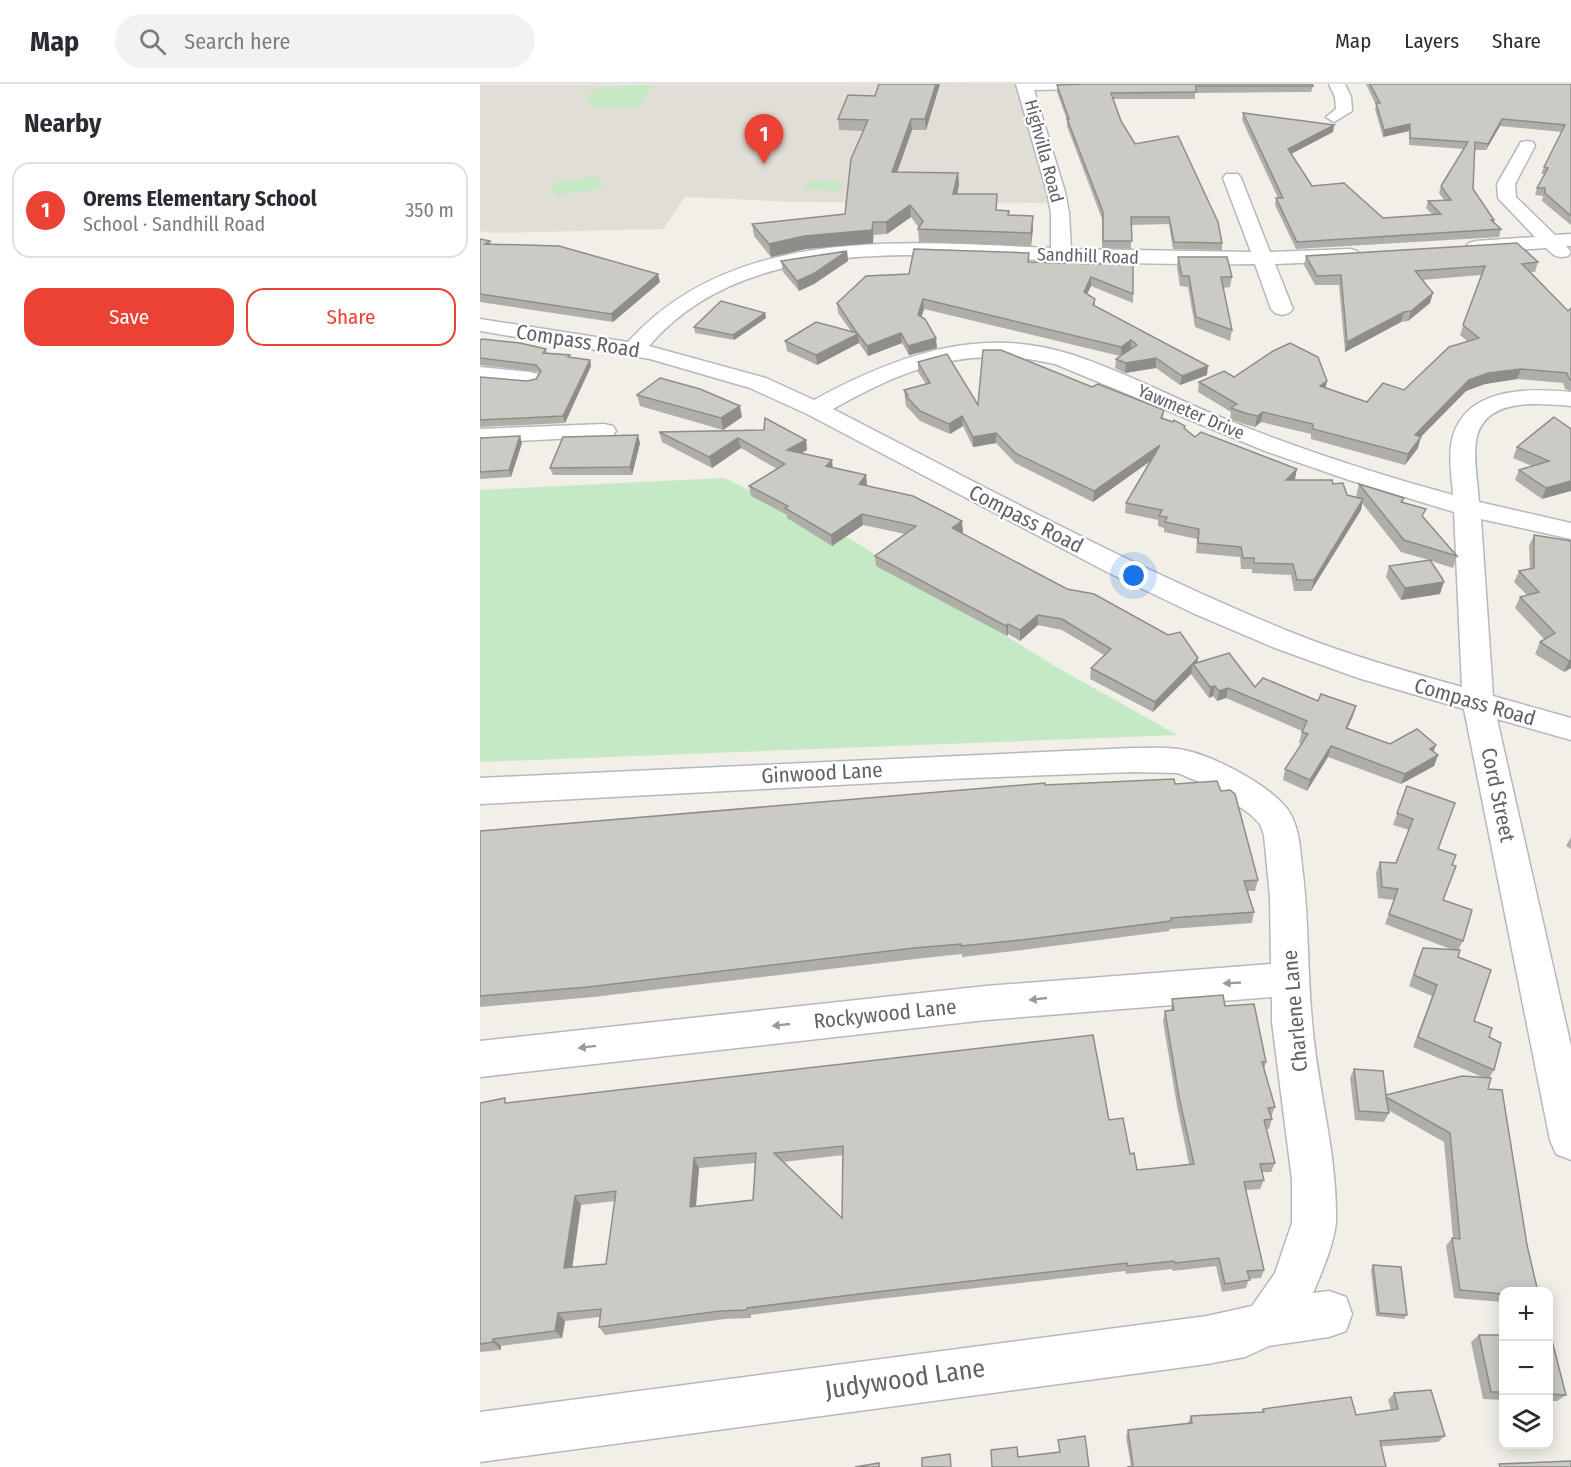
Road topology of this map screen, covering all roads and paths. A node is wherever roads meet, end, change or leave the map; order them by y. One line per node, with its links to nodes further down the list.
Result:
1 (1084, 84): 3 (street)
2 (1337, 84): 4 (street)
3 (1025, 85): 11 (street, Highvilla Road)
4 (1334, 117)
5 (1527, 146): 8 (street)
6 (1232, 178): 12 (street)
7 (1571, 240): 8 (street)
8 (1550, 242): 9 (street); 13 (street)
9 (1460, 248)
10 (1369, 254): 12 (street, Sandhill Road)
11 (1060, 255): 12 (street, Sandhill Road); 16 (street, Sandhill Road)
12 (1262, 258): 14 (street)
13 (1571, 261)
14 (1282, 309)
15 (480, 325): 16 (street, Compass Road)
16 (633, 350): 20 (street, Compass Road)
17 (480, 374): 18 (street)
18 (530, 379)
19 (1571, 399): 23 (street, Cord Street)
20 (815, 409): 23 (street, Yawmeter Drive); 25 (street, Compass Road)
21 (604, 431): 22 (street)
22 (480, 436)
23 (1466, 506): 24 (street, Yawmeter Drive); 25 (street, Cord Street)
24 (1571, 531)
25 (1478, 703): 26 (street, Compass Road); 31 (street, Cord Street)
26 (1571, 729)
27 (1163, 759): 28 (street, Ginwood Lane); 29 (street, Charlene Lane)
28 (480, 791)
29 (1290, 979): 30 (street, Rockywood Lane, one-way to 30); 34 (street, Charlene Lane)
30 (480, 1059)
31 (1565, 1084): 32 (street, Cord Street)
32 (1571, 1140)
33 (1329, 1314): 34 (street, Judywood Lane)
34 (1269, 1323): 35 (street, Judywood Lane)
35 (480, 1437)

